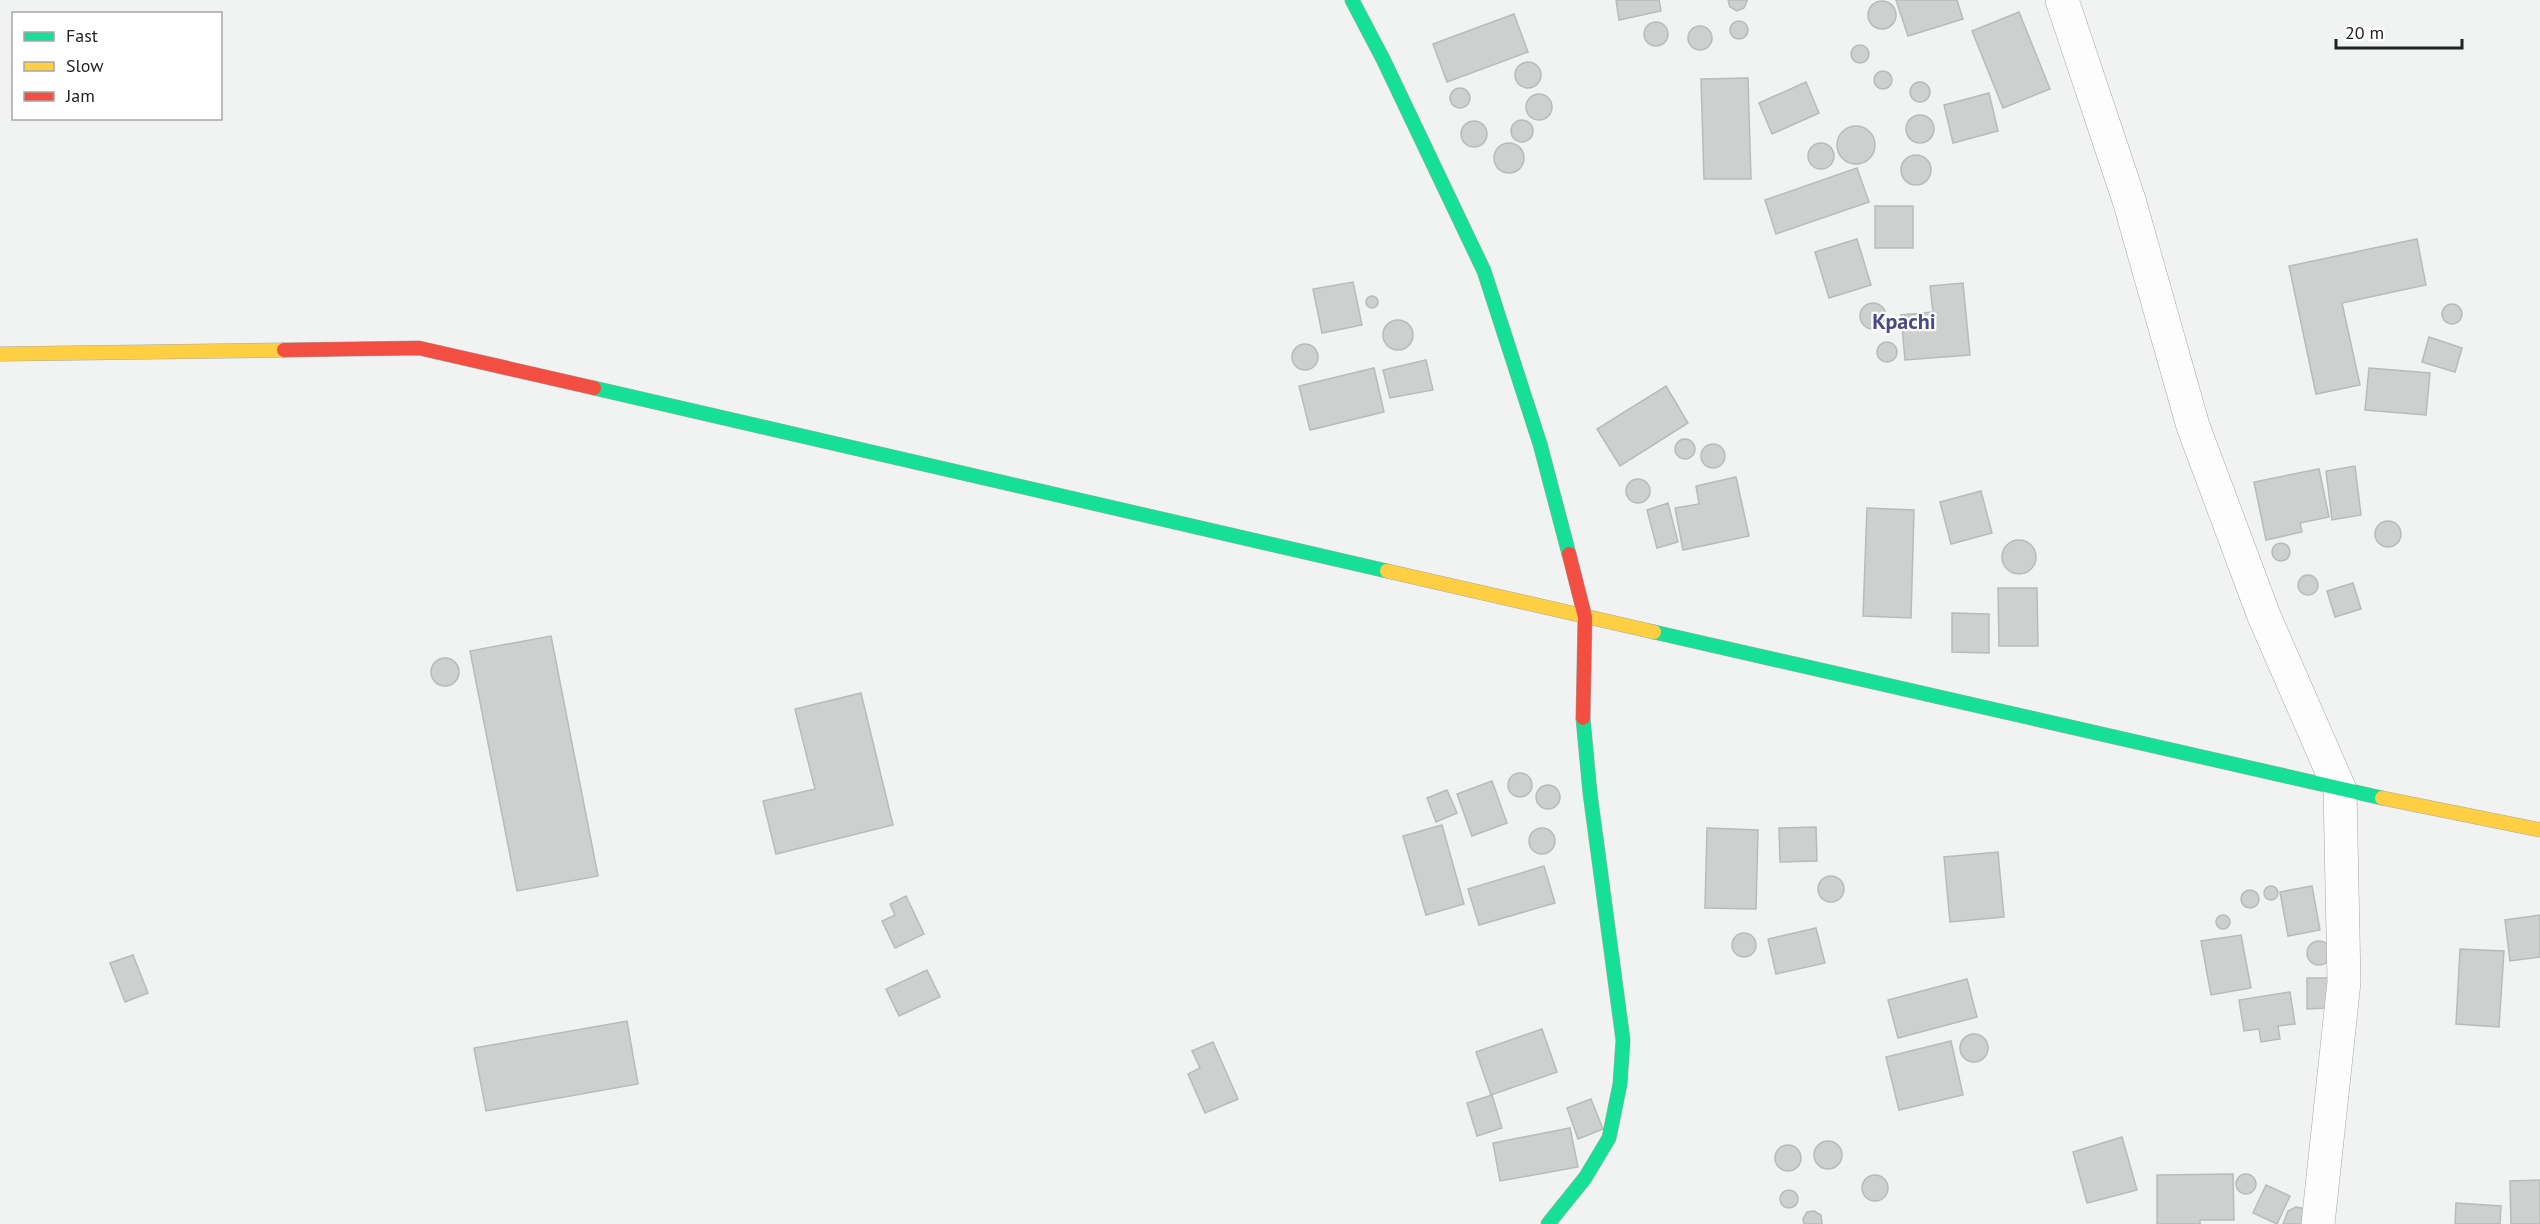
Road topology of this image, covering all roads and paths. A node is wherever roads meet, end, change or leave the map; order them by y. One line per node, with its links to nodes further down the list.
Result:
1 (1352, 0): 4 (street)
2 (2062, 0): 5 (street)
3 (0, 354): 4 (street)
4 (1585, 616): 5 (street); 7 (street)
5 (2340, 790): 6 (street); 8 (street)
6 (2540, 830)
7 (1548, 1224)
8 (2318, 1224)

